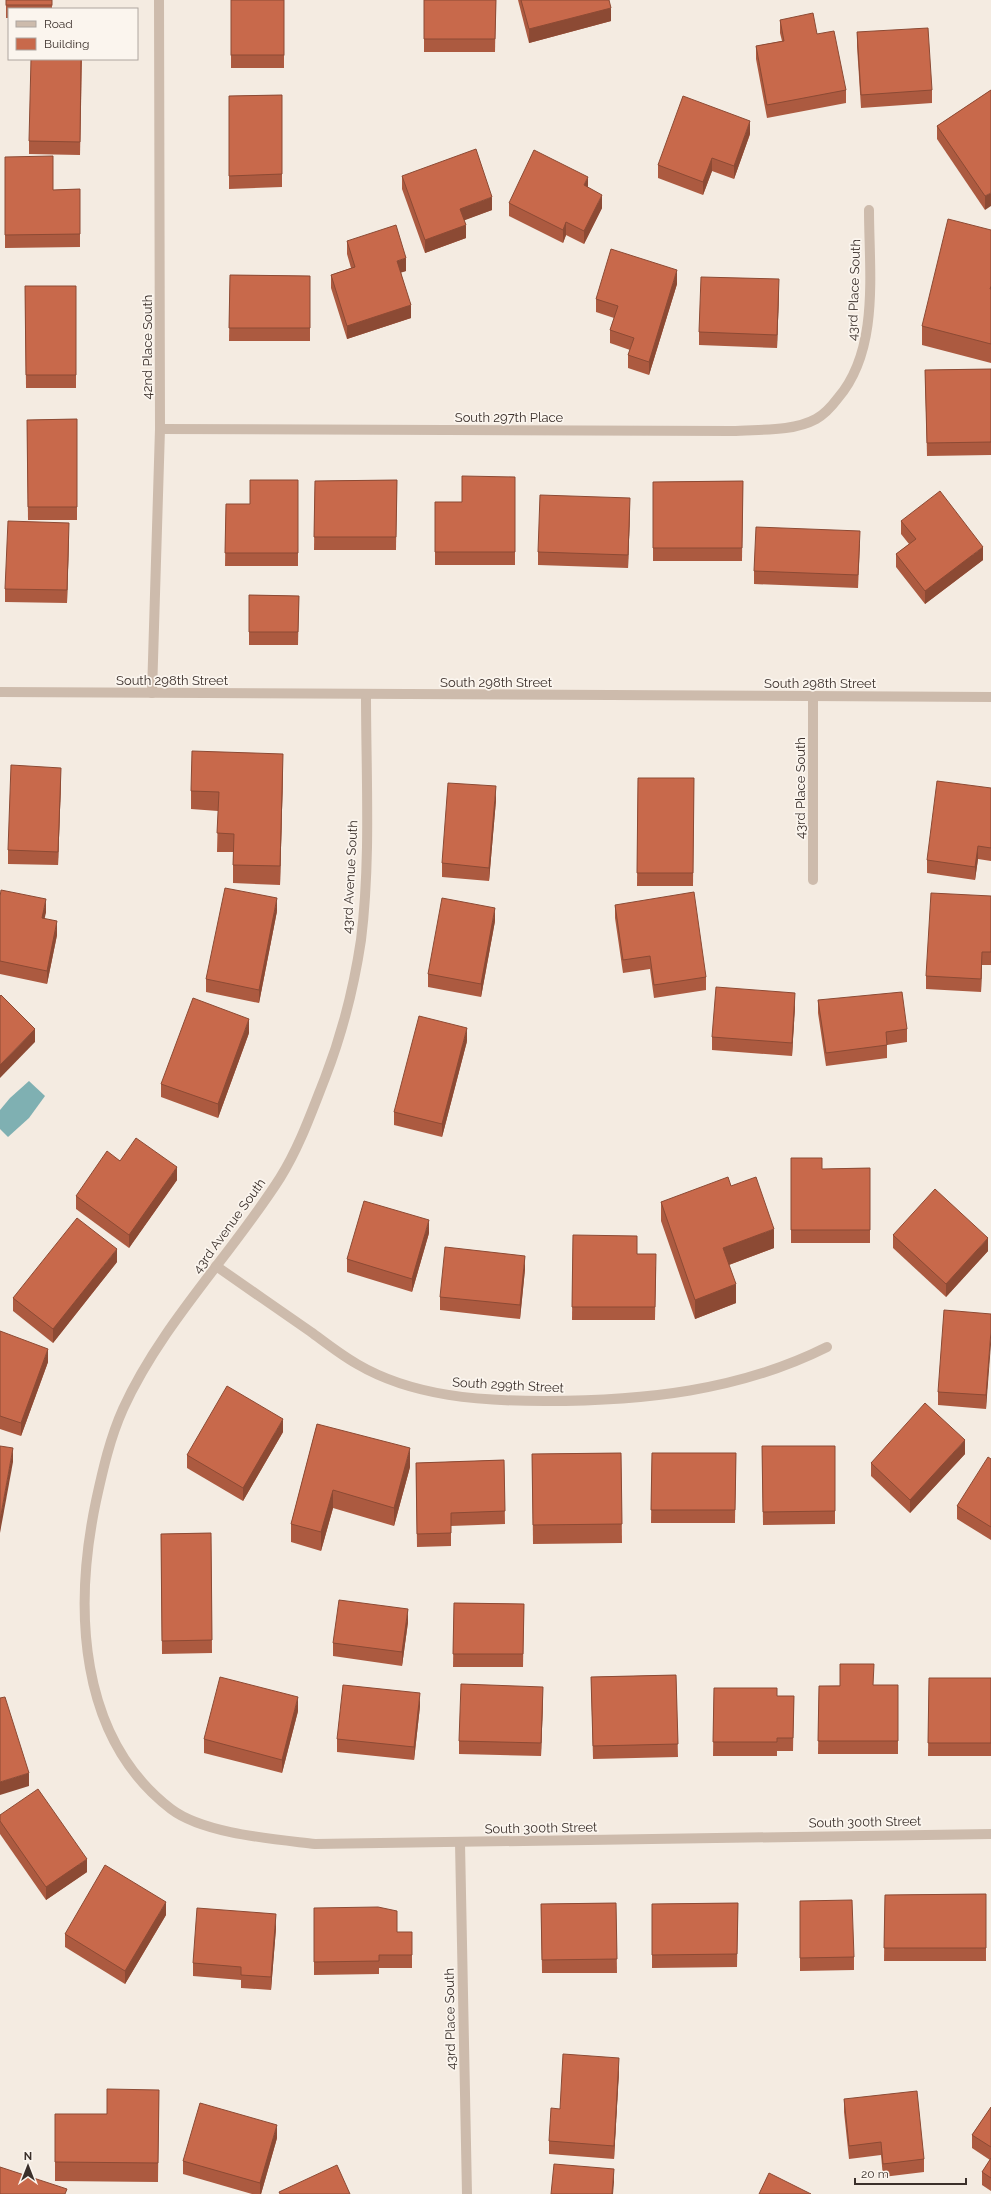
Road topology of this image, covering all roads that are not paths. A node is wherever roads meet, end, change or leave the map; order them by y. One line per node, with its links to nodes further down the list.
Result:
1 (159, 0): 4 (street, 42nd Place South)
2 (869, 210): 3 (street, 43rd Place South)
3 (845, 391): 4 (street, South 297th Place)
4 (160, 429): 6 (street, 42nd Place South)
5 (0, 692): 6 (street, South 298th Street)
6 (152, 693): 7 (street, South 298th Street)
7 (366, 694): 8 (street, South 298th Street); 11 (street, 43rd Avenue South)
8 (813, 696): 9 (street, South 298th Street); 10 (street, 43rd Place South)
9 (991, 697)
10 (813, 880)
11 (216, 1266): 12 (street, South 299th Street); 13 (street, 43rd Avenue South)
12 (827, 1347)
13 (122, 1755): 15 (street, South 300th Street)
14 (991, 1834): 15 (street, South 300th Street)
15 (460, 1843): 16 (street, 43rd Place South)
16 (467, 2194)

